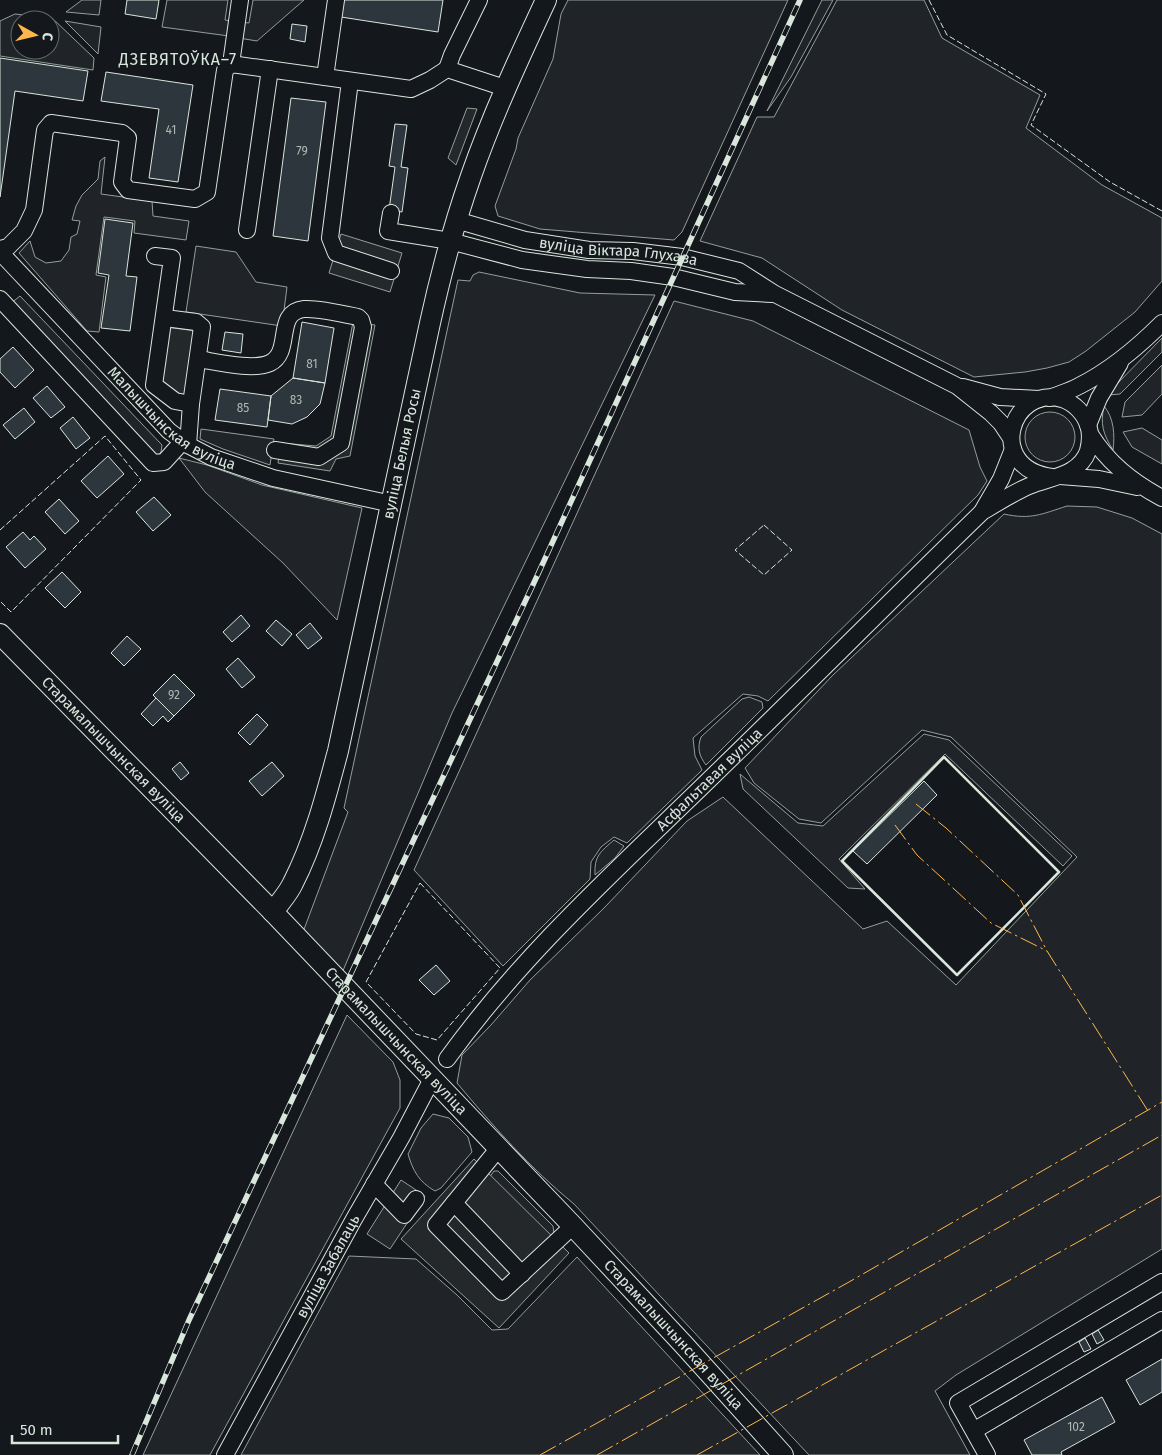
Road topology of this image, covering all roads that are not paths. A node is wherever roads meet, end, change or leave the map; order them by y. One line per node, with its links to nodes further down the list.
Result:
1 (240, 0): 5 (street)
2 (336, 0): 8 (street)
3 (479, 0): 7 (street)
4 (546, 0): 10 (main road, вуліца Белыя Росы)
5 (231, 64): 6 (street); 15 (street)
6 (270, 69): 8 (street); 13 (street)
7 (447, 69): 9 (street); 10 (street)
8 (325, 77): 9 (street)
9 (350, 81): 17 (street)
10 (505, 88): 12 (main road, вуліца Белыя Росы)
11 (391, 213): 14 (street, вуліца Віктара Глухава)
12 (456, 220): 14 (main road, вуліца Белыя Росы); 18 (street, вуліца Віктара Глухава)
13 (247, 230)
14 (450, 242): 18 (street, вуліца Віктара Глухава); 34 (main road, вуліца Белыя Росы)
15 (0, 251): 28 (street, Малышчынская вуліца)
16 (155, 256): 20 (street)
17 (390, 271)
18 (774, 294): 24 (street, вуліца Віктара Глухава)
19 (0, 299): 28 (street)
20 (165, 318): 23 (street); 26 (street)
21 (1162, 323): 22 (street)
22 (1124, 357): 25 (street); 27 (street)
23 (198, 359): 26 (street); 30 (street)
24 (957, 386): 25 (street, вуліца Віктара Глухава); 29 (street, вуліца Віктара Глухава)
25 (1044, 398): 27 (street); 29 (street)
26 (191, 404): 28 (street)
27 (1089, 430): 31 (street); 32 (street)
28 (185, 443): 34 (street, Малышчынская вуліца)
29 (1012, 444): 31 (street); 35 (street)
30 (275, 450)
31 (1056, 477): 32 (street); 35 (street)
32 (1145, 489): 33 (street)
33 (1162, 498)
34 (392, 504): 37 (main road, вуліца Белыя Росы)
35 (982, 512): 38 (street, Асфальтавая вуліца)
36 (0, 634): 37 (main road, Старамалышчынская вуліца)
37 (273, 912): 39 (main road, Старамалышчынская вуліца)
38 (447, 1058)
39 (432, 1079): 40 (main road, Старамалышчынская вуліца); 41 (street, вуліца Забалаць)
40 (498, 1149): 43 (street); 44 (main road, Старамалышчынская вуліца)
41 (374, 1184): 42 (street); 49 (street, вуліца Забалаць)
42 (416, 1199)
43 (454, 1203): 45 (street); 45 (street)
44 (574, 1226): 45 (street); 50 (main road, Старамалышчынская вуліца)
45 (522, 1274)
46 (1162, 1282): 48 (street)
47 (1162, 1320): 48 (street)
48 (974, 1430): 51 (street)
49 (225, 1455)
50 (783, 1455)
51 (987, 1455)

